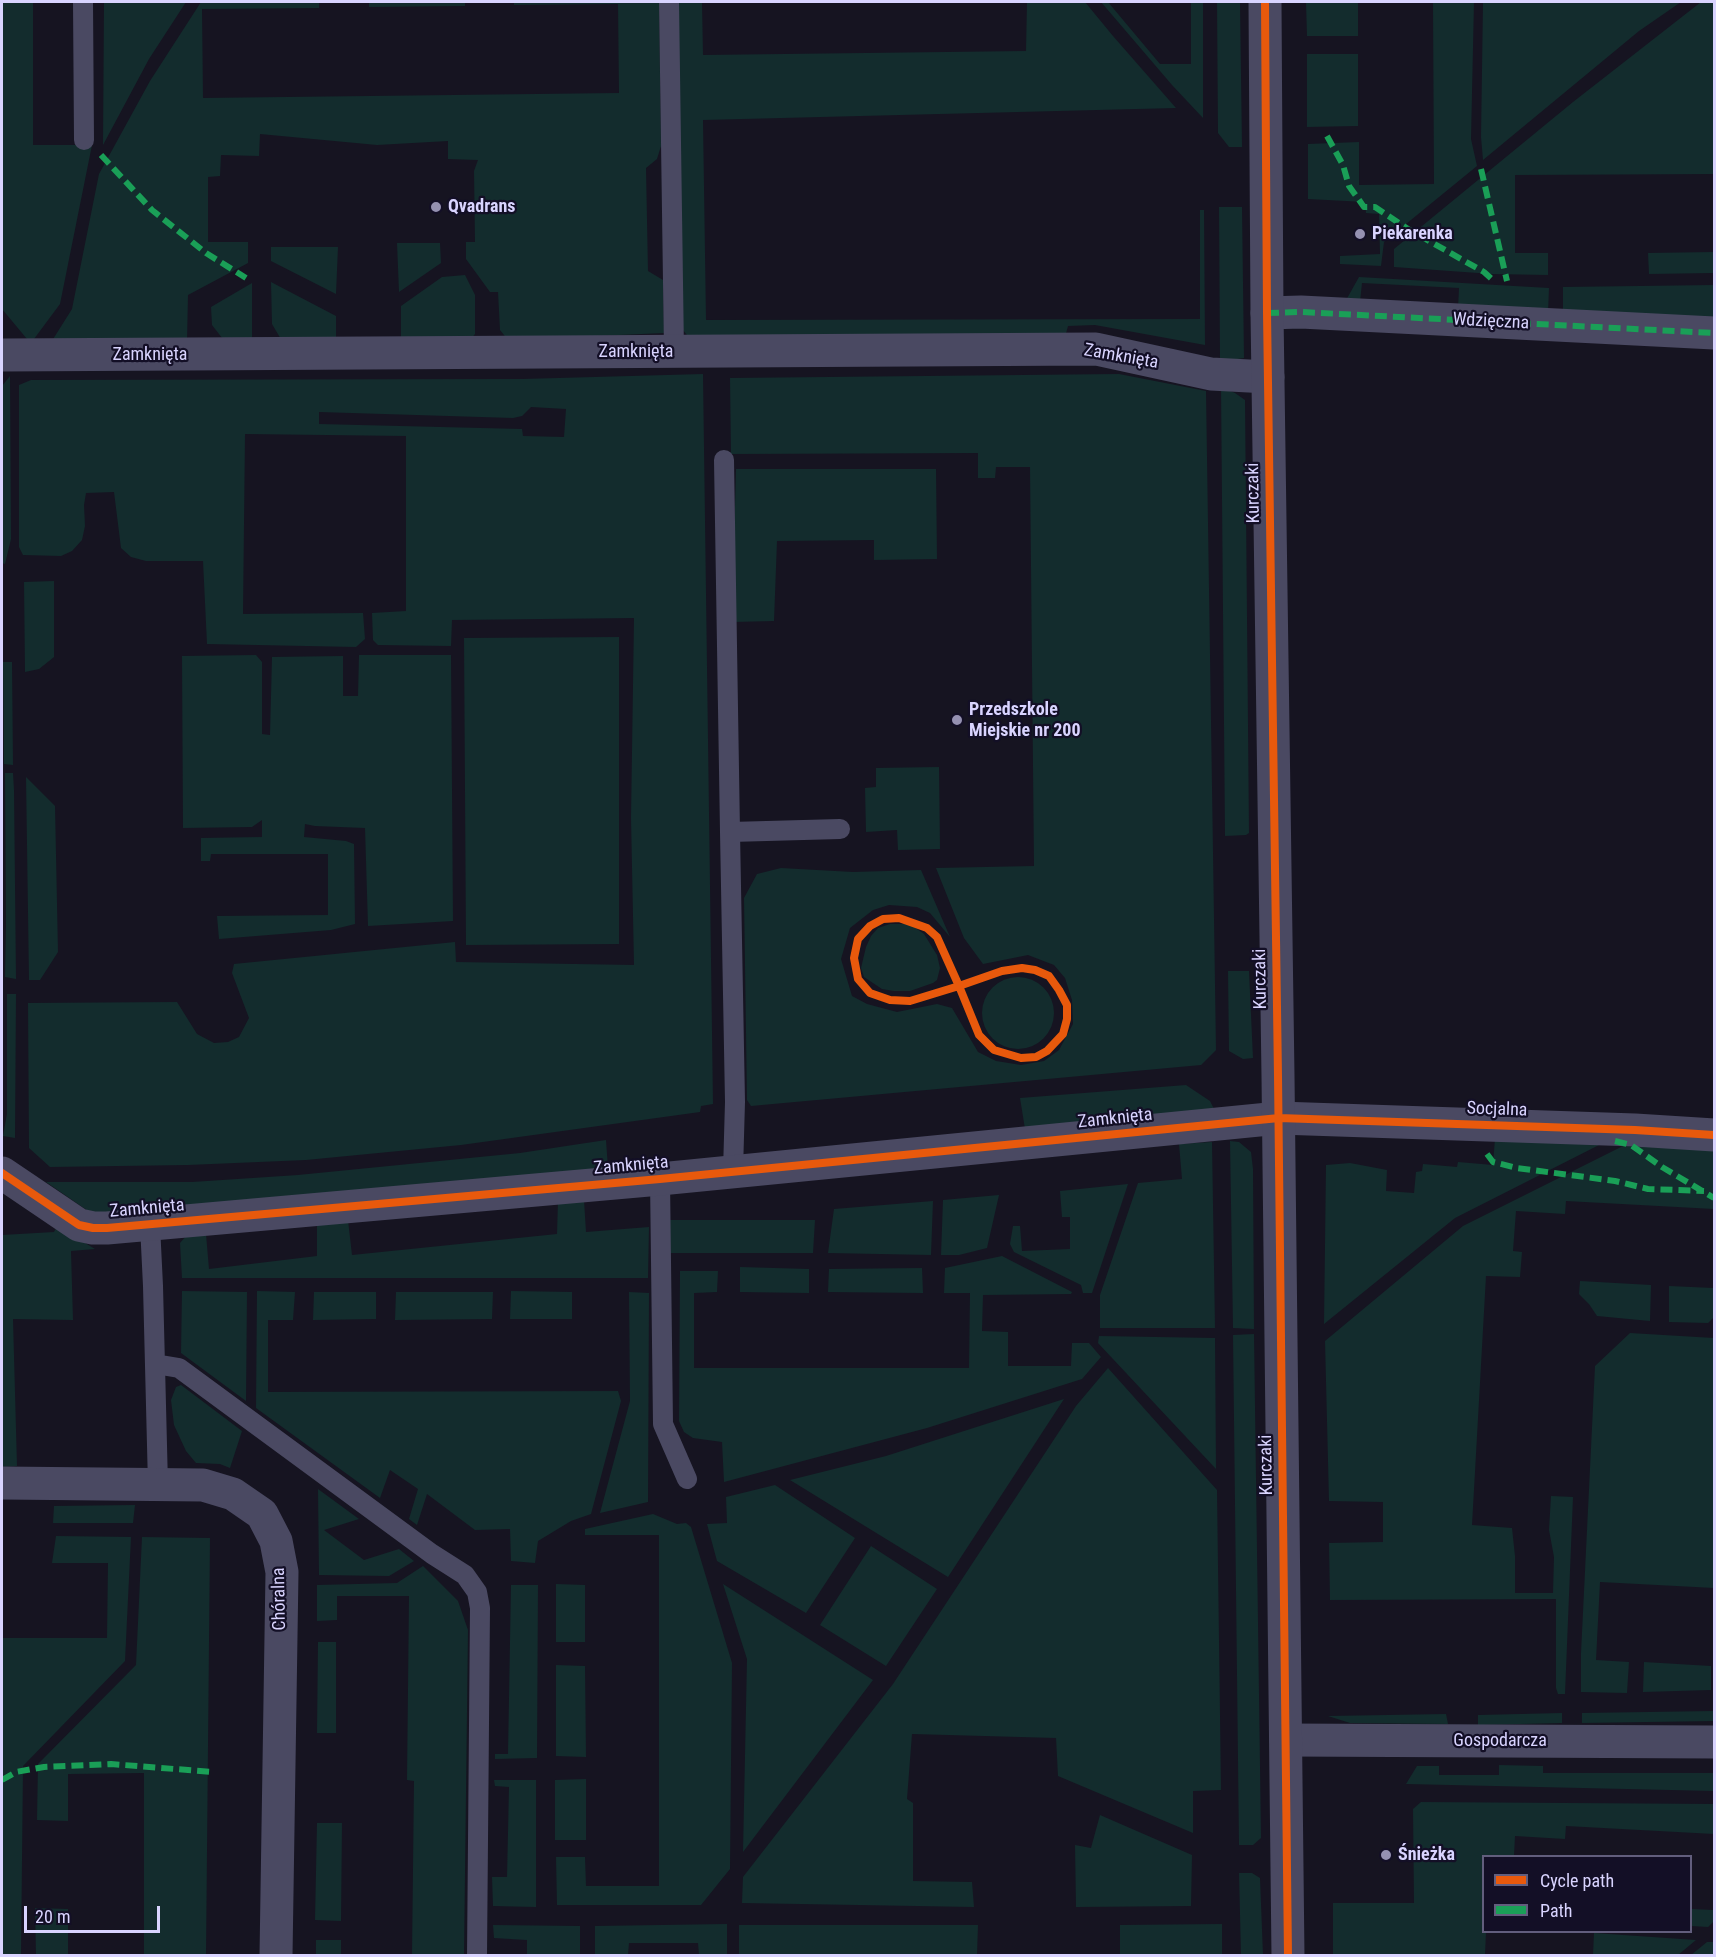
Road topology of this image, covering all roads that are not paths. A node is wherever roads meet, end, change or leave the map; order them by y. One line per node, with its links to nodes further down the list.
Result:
1 (83, 2): 4 (lane)
2 (669, 2): 7 (lane)
3 (1265, 2): 5 (street, Kurczaki)
4 (84, 140)
5 (1267, 313): 6 (street, Wdzięczna); 9 (street, Kurczaki)
6 (1714, 333)
7 (674, 352): 8 (street, Zamknięta); 9 (street, Zamknięta)
8 (2, 355)
9 (1268, 377): 13 (street, Kurczaki)
10 (724, 460): 12 (lane)
11 (840, 829): 12 (lane)
12 (730, 832): 15 (lane)
13 (1279, 1118): 14 (street, Socjalna); 15 (street, Zamknięta); 23 (street, Kurczaki)
14 (1714, 1135)
15 (734, 1171): 17 (street, Zamknięta)
16 (2, 1173): 18 (street, Zamknięta)
17 (660, 1179): 18 (street, Zamknięta); 20 (lane)
18 (150, 1225): 19 (lane)
19 (155, 1364): 22 (lane); 26 (lane)
20 (687, 1479)
21 (2, 1483): 22 (street, Chóralna)
22 (158, 1485): 25 (street, Chóralna)
23 (1286, 1740): 24 (street, Gospodarcza); 27 (street, Kurczaki)
24 (1714, 1742)
25 (276, 1956)
26 (477, 1956)
27 (1288, 1956)

